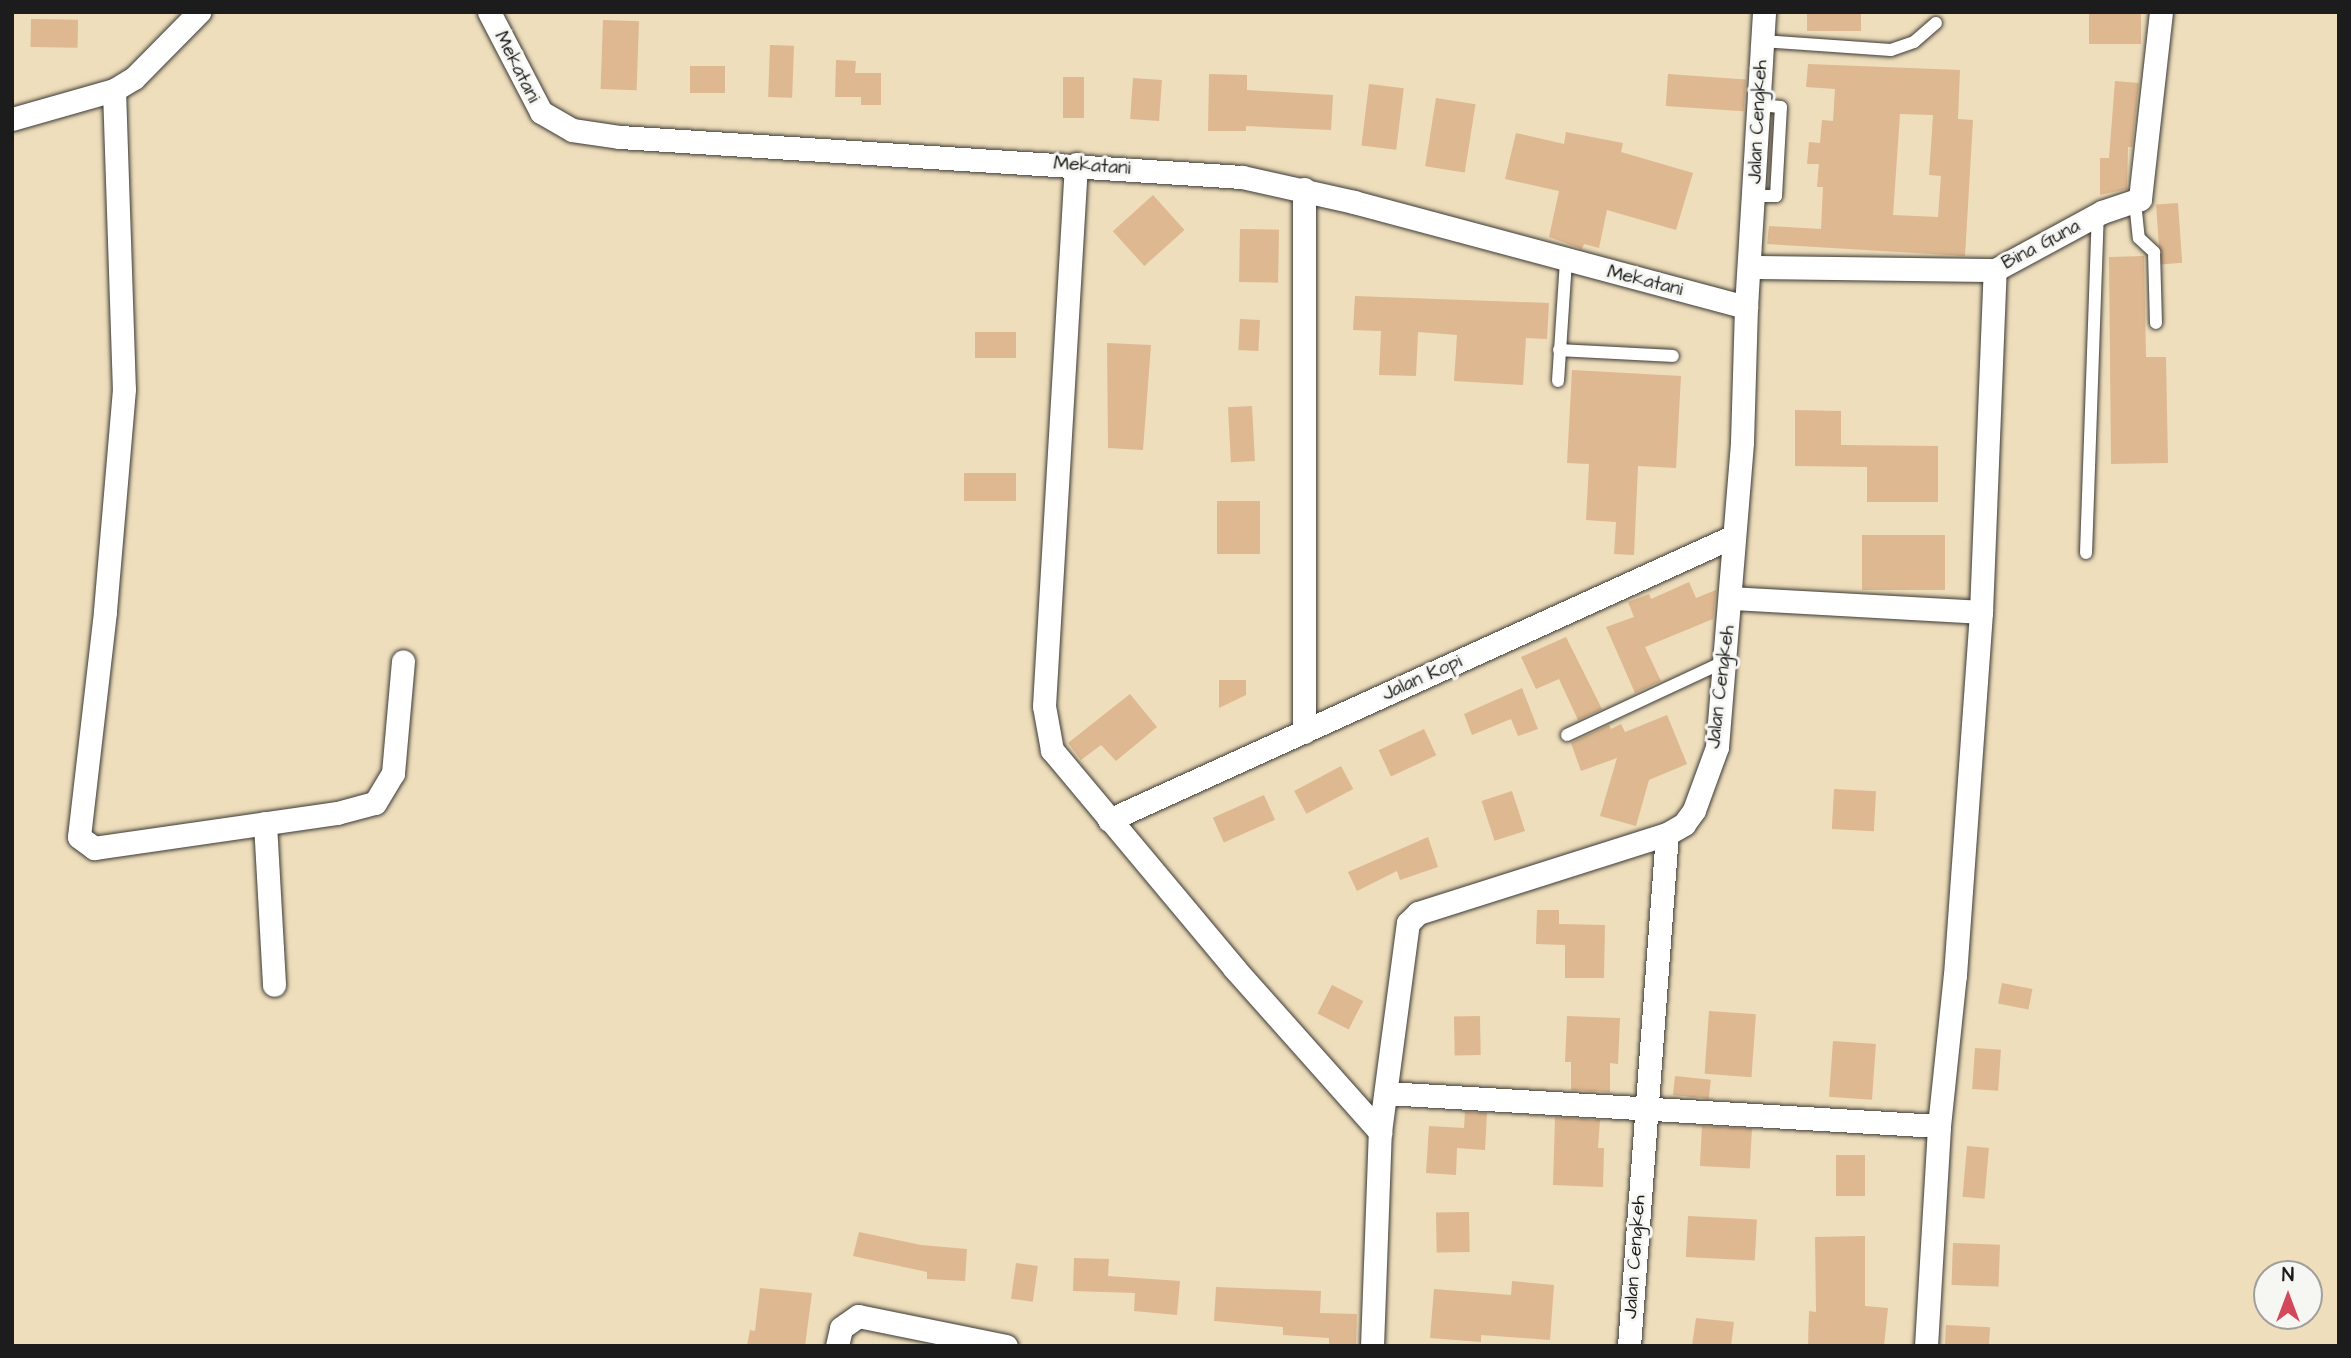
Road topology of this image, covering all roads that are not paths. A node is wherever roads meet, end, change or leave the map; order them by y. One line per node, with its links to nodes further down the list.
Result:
1 (199, 12): 7 (street)
2 (489, 12): 9 (street, Mekatani)
3 (1764, 12): 6 (street, Jalan Cengkeh)
4 (2161, 12): 11 (street)
5 (1936, 23): 6 (lane)
6 (1762, 41): 14 (street, Jalan Cengkeh)
7 (114, 90): 8 (street); 30 (street)
8 (12, 119)
9 (1076, 164): 10 (street, Mekatani); 29 (street)
10 (1304, 189): 13 (street, Mekatani); 27 (street)
11 (2135, 202): 12 (street, Bina Guna); 17 (lane)
12 (2098, 214): 15 (street, Bina Guna); 22 (lane)
13 (1566, 261): 16 (street, Mekatani); 18 (lane)
14 (1750, 267): 15 (street, Bina Guna); 16 (street, Jalan Cengkeh)
15 (1996, 270): 24 (street)
16 (1746, 307): 21 (street, Jalan Cengkeh)
17 (2156, 323)
18 (1559, 349): 19 (lane); 20 (lane)
19 (1673, 356)
20 (1558, 381)
21 (1734, 536): 23 (street, Jalan Cengkeh); 27 (street, Jalan Kopi)
22 (2086, 553)
23 (1731, 598): 24 (street); 26 (street, Jalan Cengkeh)
24 (1981, 612): 35 (street)
25 (403, 661): 30 (street)
26 (1727, 661): 28 (lane); 31 (street, Jalan Cengkeh)
27 (1304, 732): 29 (street, Jalan Kopi)
28 (1567, 736)
29 (1109, 820): 36 (street)
30 (265, 823): 32 (street)
31 (1667, 834): 33 (street); 34 (street, Jalan Cengkeh)
32 (274, 985)
33 (1386, 1093): 34 (street); 36 (street)
34 (1646, 1108): 35 (street); 40 (street, Jalan Cengkeh)
35 (1939, 1126): 41 (street)
36 (1380, 1132): 39 (street)
37 (837, 1346): 38 (street)
38 (1006, 1346)
39 (1372, 1346)
40 (1629, 1346)
41 (1926, 1346)

